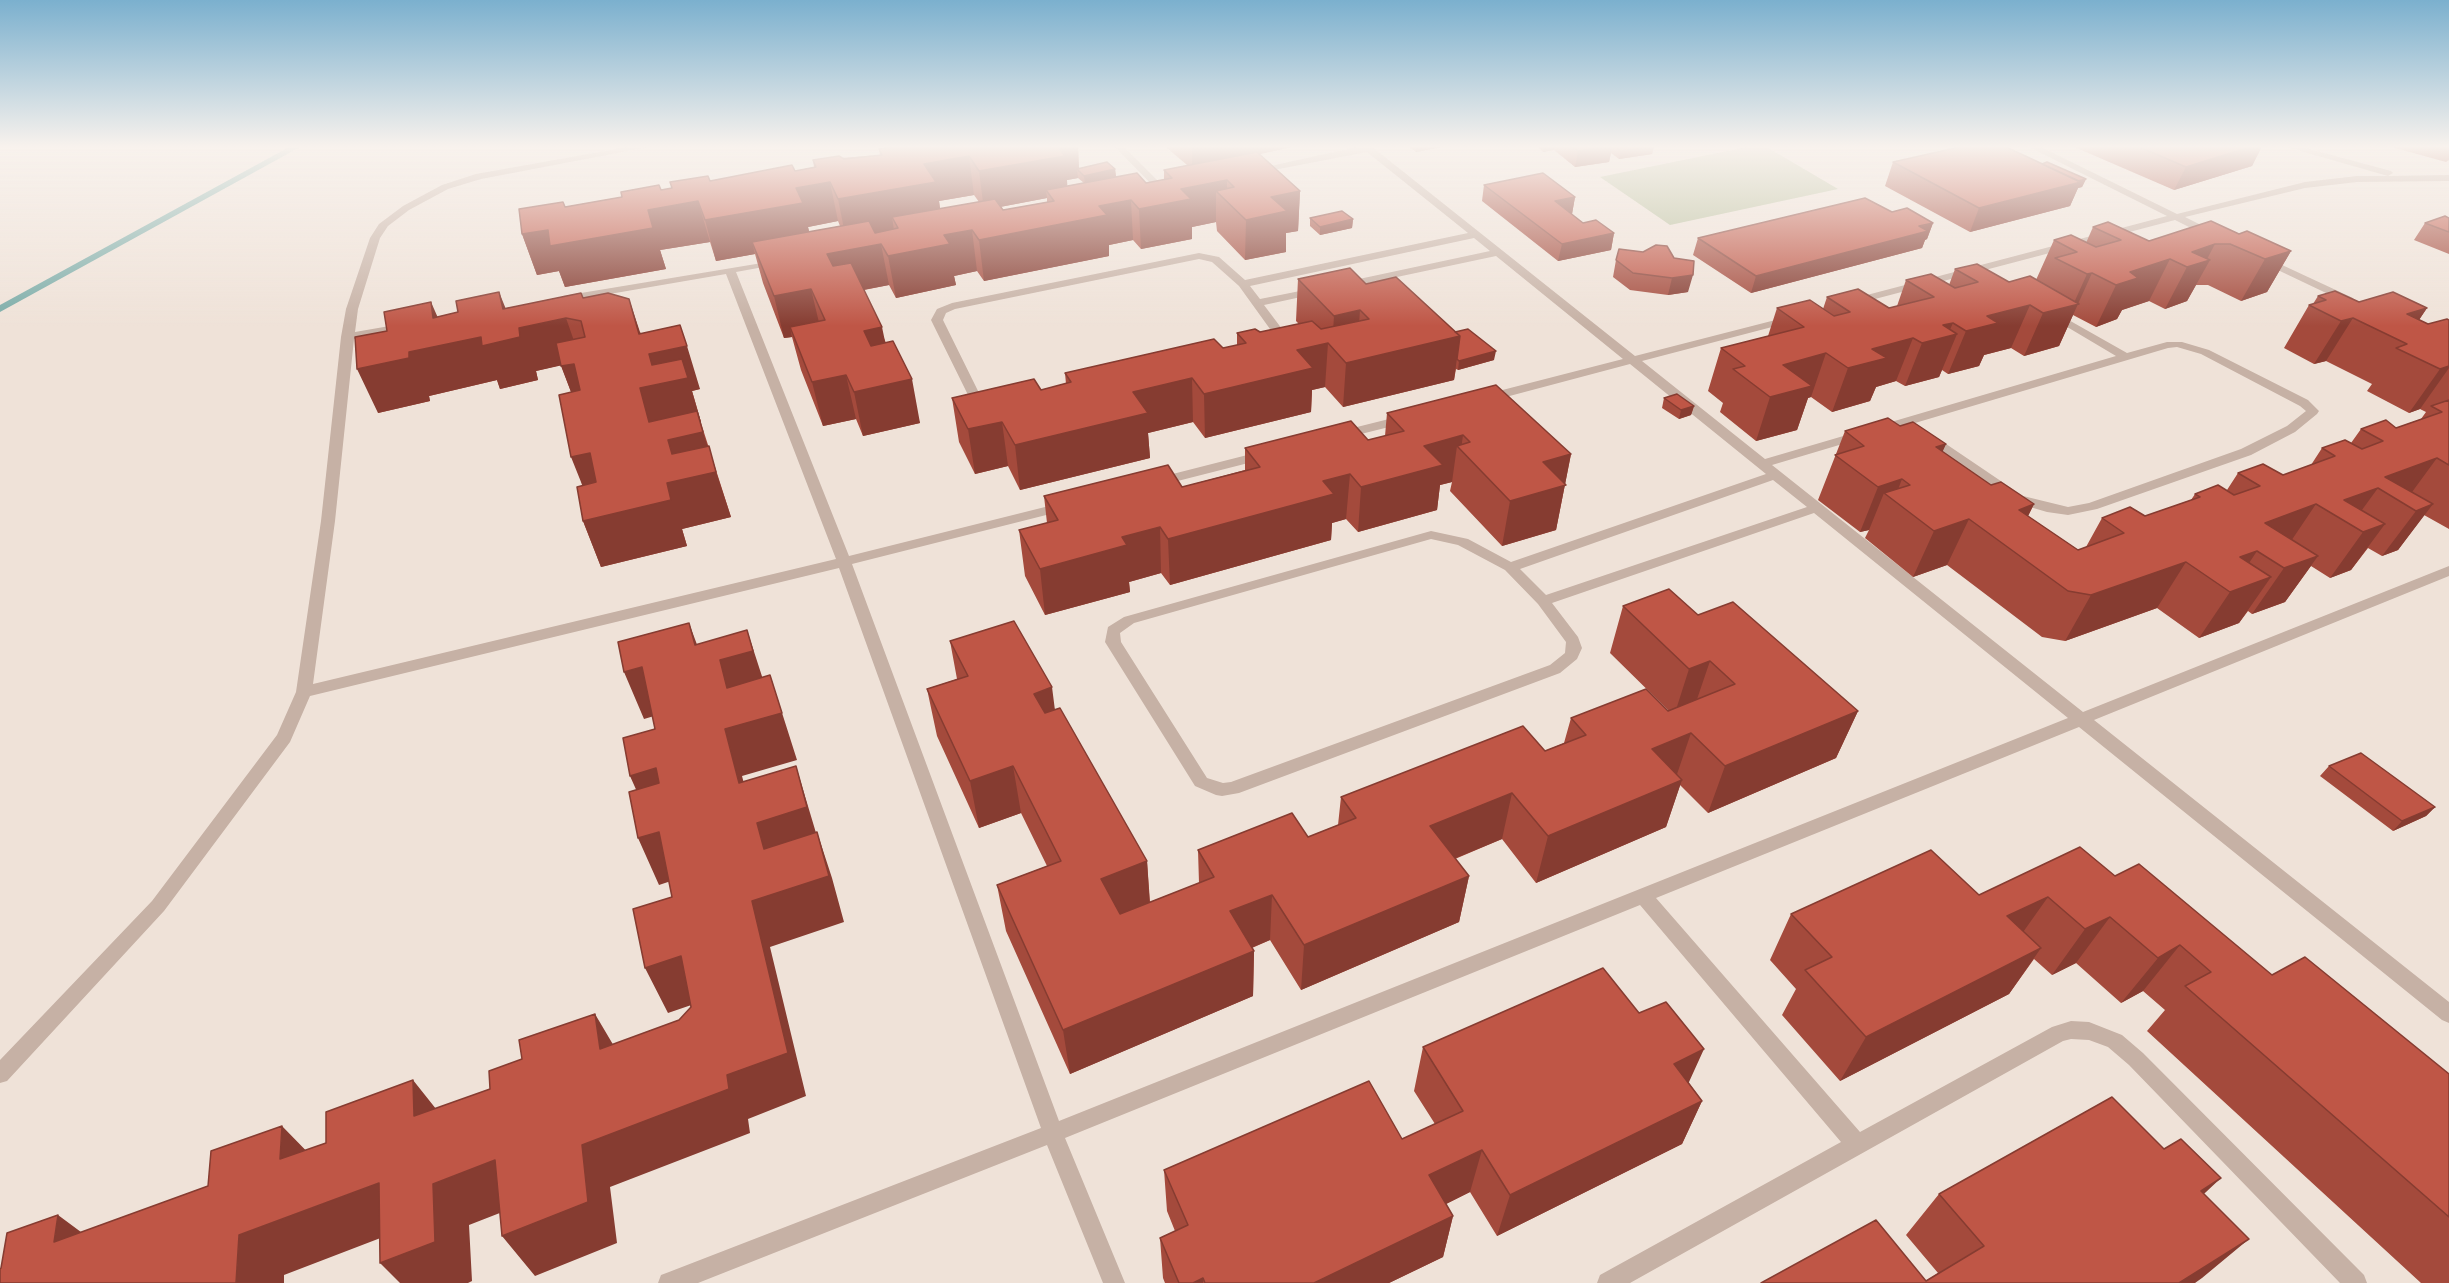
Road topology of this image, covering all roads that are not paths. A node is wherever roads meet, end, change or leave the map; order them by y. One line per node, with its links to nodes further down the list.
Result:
1 (410, 206): 20 (street)
2 (1439, 206): 6 (street)
3 (2152, 206): 5 (street)
4 (2222, 206): 5 (street)
5 (2175, 217): 7 (street); 16 (street)
6 (1475, 235): 8 (street); 12 (street)
7 (2227, 242)
8 (1497, 253): 14 (street); 22 (street)
9 (2259, 257): 17 (street)
10 (788, 259): 11 (street)
11 (730, 270): 13 (street); 33 (street)
12 (1243, 284): 14 (street); 14 (street)
13 (556, 300)
14 (1257, 303)
15 (2037, 304): 21 (street)
16 (1840, 306)
17 (2365, 307)
18 (1805, 315): 22 (street)
19 (417, 325): 20 (street)
20 (347, 337): 37 (street)
21 (2127, 357): 25 (street); 25 (street)
22 (1634, 361): 23 (street); 28 (street)
23 (1471, 402)
24 (1413, 417): 26 (street)
25 (1905, 422): 28 (street)
26 (1332, 438)
27 (1274, 452): 30 (street)
28 (1762, 464): 29 (street)
29 (1776, 475): 32 (street); 34 (street)
30 (1146, 485)
31 (1076, 503): 33 (street)
32 (1817, 508): 36 (street); 38 (street)
33 (844, 562): 37 (street); 42 (street)
34 (1510, 567): 36 (street); 36 (street)
35 (2449, 571): 38 (street)
36 (1543, 601)
37 (304, 692): 41 (street)
38 (2081, 718): 39 (street); 40 (street)
39 (1642, 895): 42 (street); 43 (street)
40 (2449, 1014)
41 (0, 1074)
42 (1053, 1133): 44 (street); 45 (street)
43 (1857, 1145): 46 (street); 47 (street)
44 (669, 1283)
45 (1114, 1283)
46 (1608, 1283)
47 (2356, 1283)

